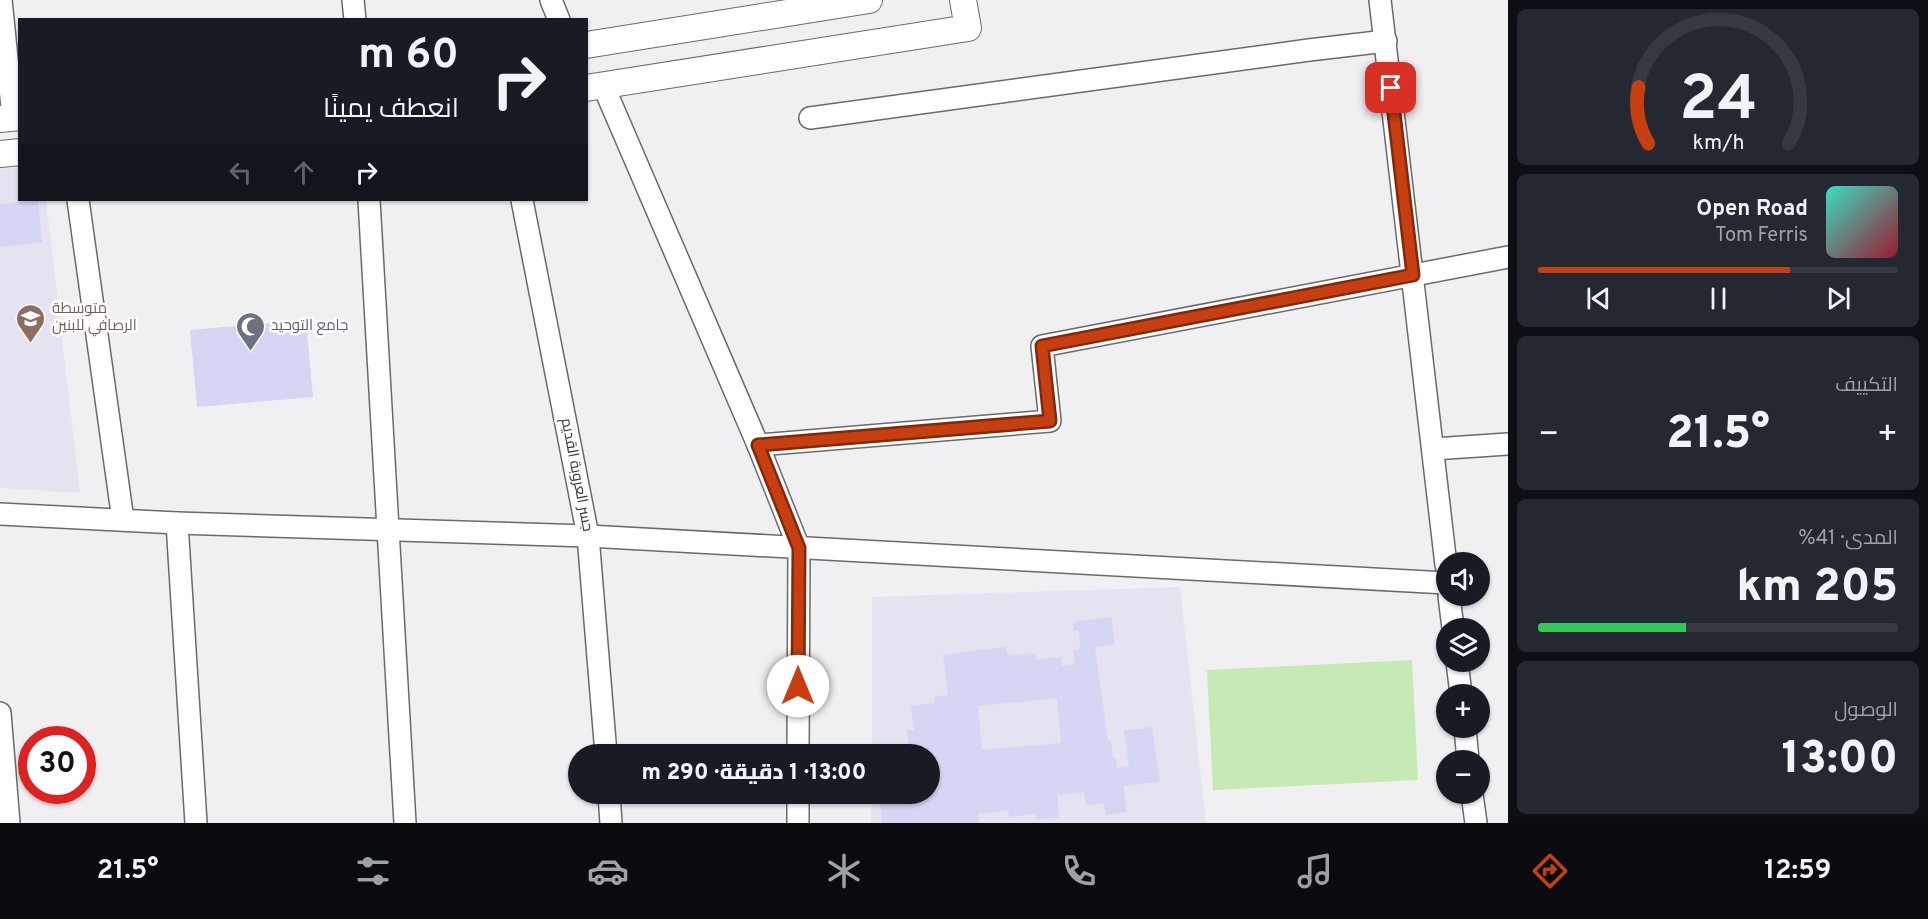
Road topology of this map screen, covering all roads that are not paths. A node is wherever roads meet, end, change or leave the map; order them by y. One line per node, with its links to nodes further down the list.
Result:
1 (1, 0): 12 (street)
2 (353, 0): 7 (street)
3 (551, 0): 8 (street)
4 (869, 0): 10 (street)
5 (963, 0): 11 (street)
6 (1380, 0): 9 (street)
7 (355, 18)
8 (558, 18)
9 (1386, 41): 13 (street); 20 (street)
10 (588, 45)
11 (595, 86): 22 (street)
12 (11, 118)
13 (810, 118)
14 (18, 152): 15 (street)
15 (0, 154)
16 (78, 201): 25 (street)
17 (369, 201): 27 (street)
18 (522, 201): 28 (street, جسر العروبة القديم)
19 (1508, 256): 20 (street)
20 (1413, 275): 22 (street); 23 (street)
21 (1508, 444): 23 (street)
22 (758, 445): 29 (street)
23 (1433, 449): 30 (street)
24 (0, 514): 25 (street)
25 (123, 520): 26 (street)
26 (177, 523): 27 (street); 40 (street)
27 (387, 530): 28 (street); 41 (street)
28 (588, 536): 29 (street); 33 (street, جسر العروبة القديم)
29 (799, 548): 31 (street); 34 (street)
30 (1445, 552)
31 (1436, 582)
32 (0, 714): 35 (street)
33 (605, 744)
34 (798, 744)
35 (3, 801): 39 (street)
36 (610, 804): 42 (street)
37 (798, 804): 43 (street)
38 (1473, 804): 44 (street)
39 (9, 823)
40 (196, 823)
41 (405, 823)
42 (611, 823)
43 (798, 823)
44 (1476, 823)

